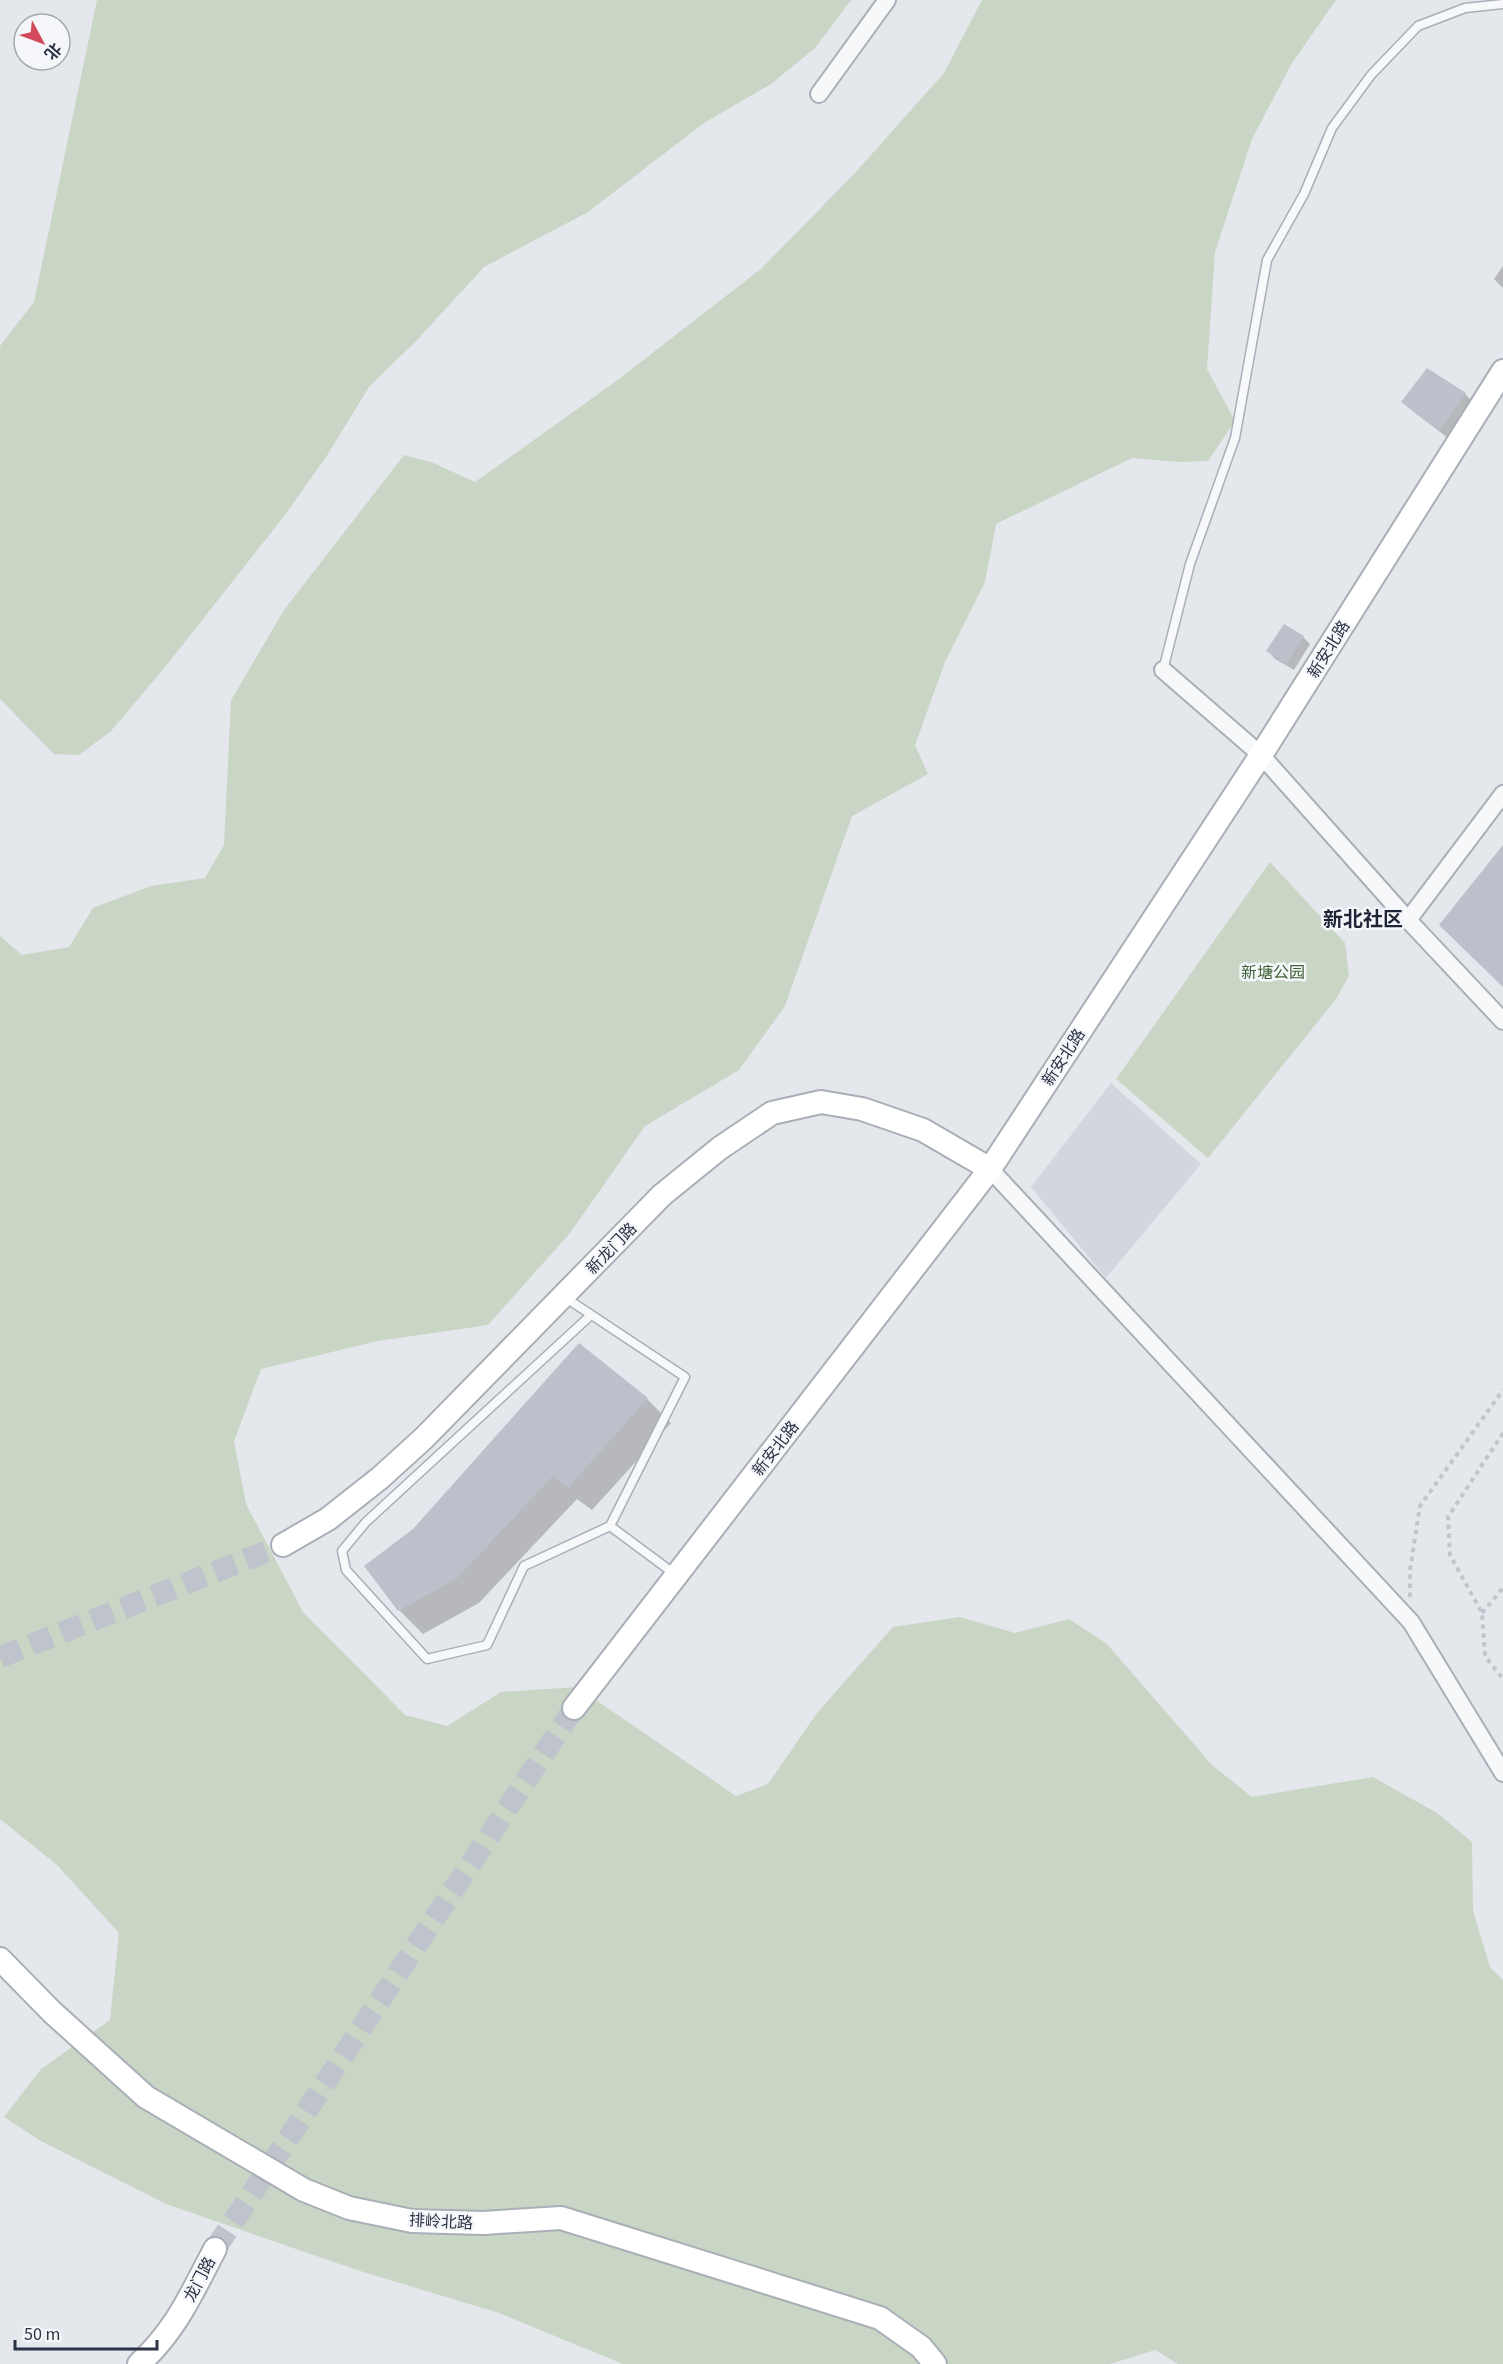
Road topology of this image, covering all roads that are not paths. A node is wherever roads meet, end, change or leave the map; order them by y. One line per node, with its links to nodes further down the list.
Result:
1 (887, 0): 3 (street)
2 (1503, 4): 5 (lane)
3 (819, 94)
4 (1503, 371): 6 (main road, 新安北路)
5 (1163, 670): 6 (street)
6 (1261, 756): 8 (street); 10 (main road, 新安北路)
7 (1503, 794): 8 (street)
8 (1408, 920): 9 (street)
9 (1503, 1021)
10 (990, 1169): 11 (main road, 新龙门路); 15 (main road, 新安北路); 17 (street)
11 (563, 1296): 12 (lane); 14 (main road, 新龙门路)
12 (591, 1315): 13 (lane); 13 (lane)
13 (610, 1526): 15 (lane)
14 (283, 1545)
15 (676, 1576): 16 (main road, 新安北路)
16 (574, 1708)
17 (1503, 1773)
18 (0, 1959): 22 (main road, 排岭北路)
19 (215, 2249): 20 (main road, 龙门路)
20 (162, 2353): 21 (main road, 龙门路)
21 (139, 2364)
22 (935, 2364)

